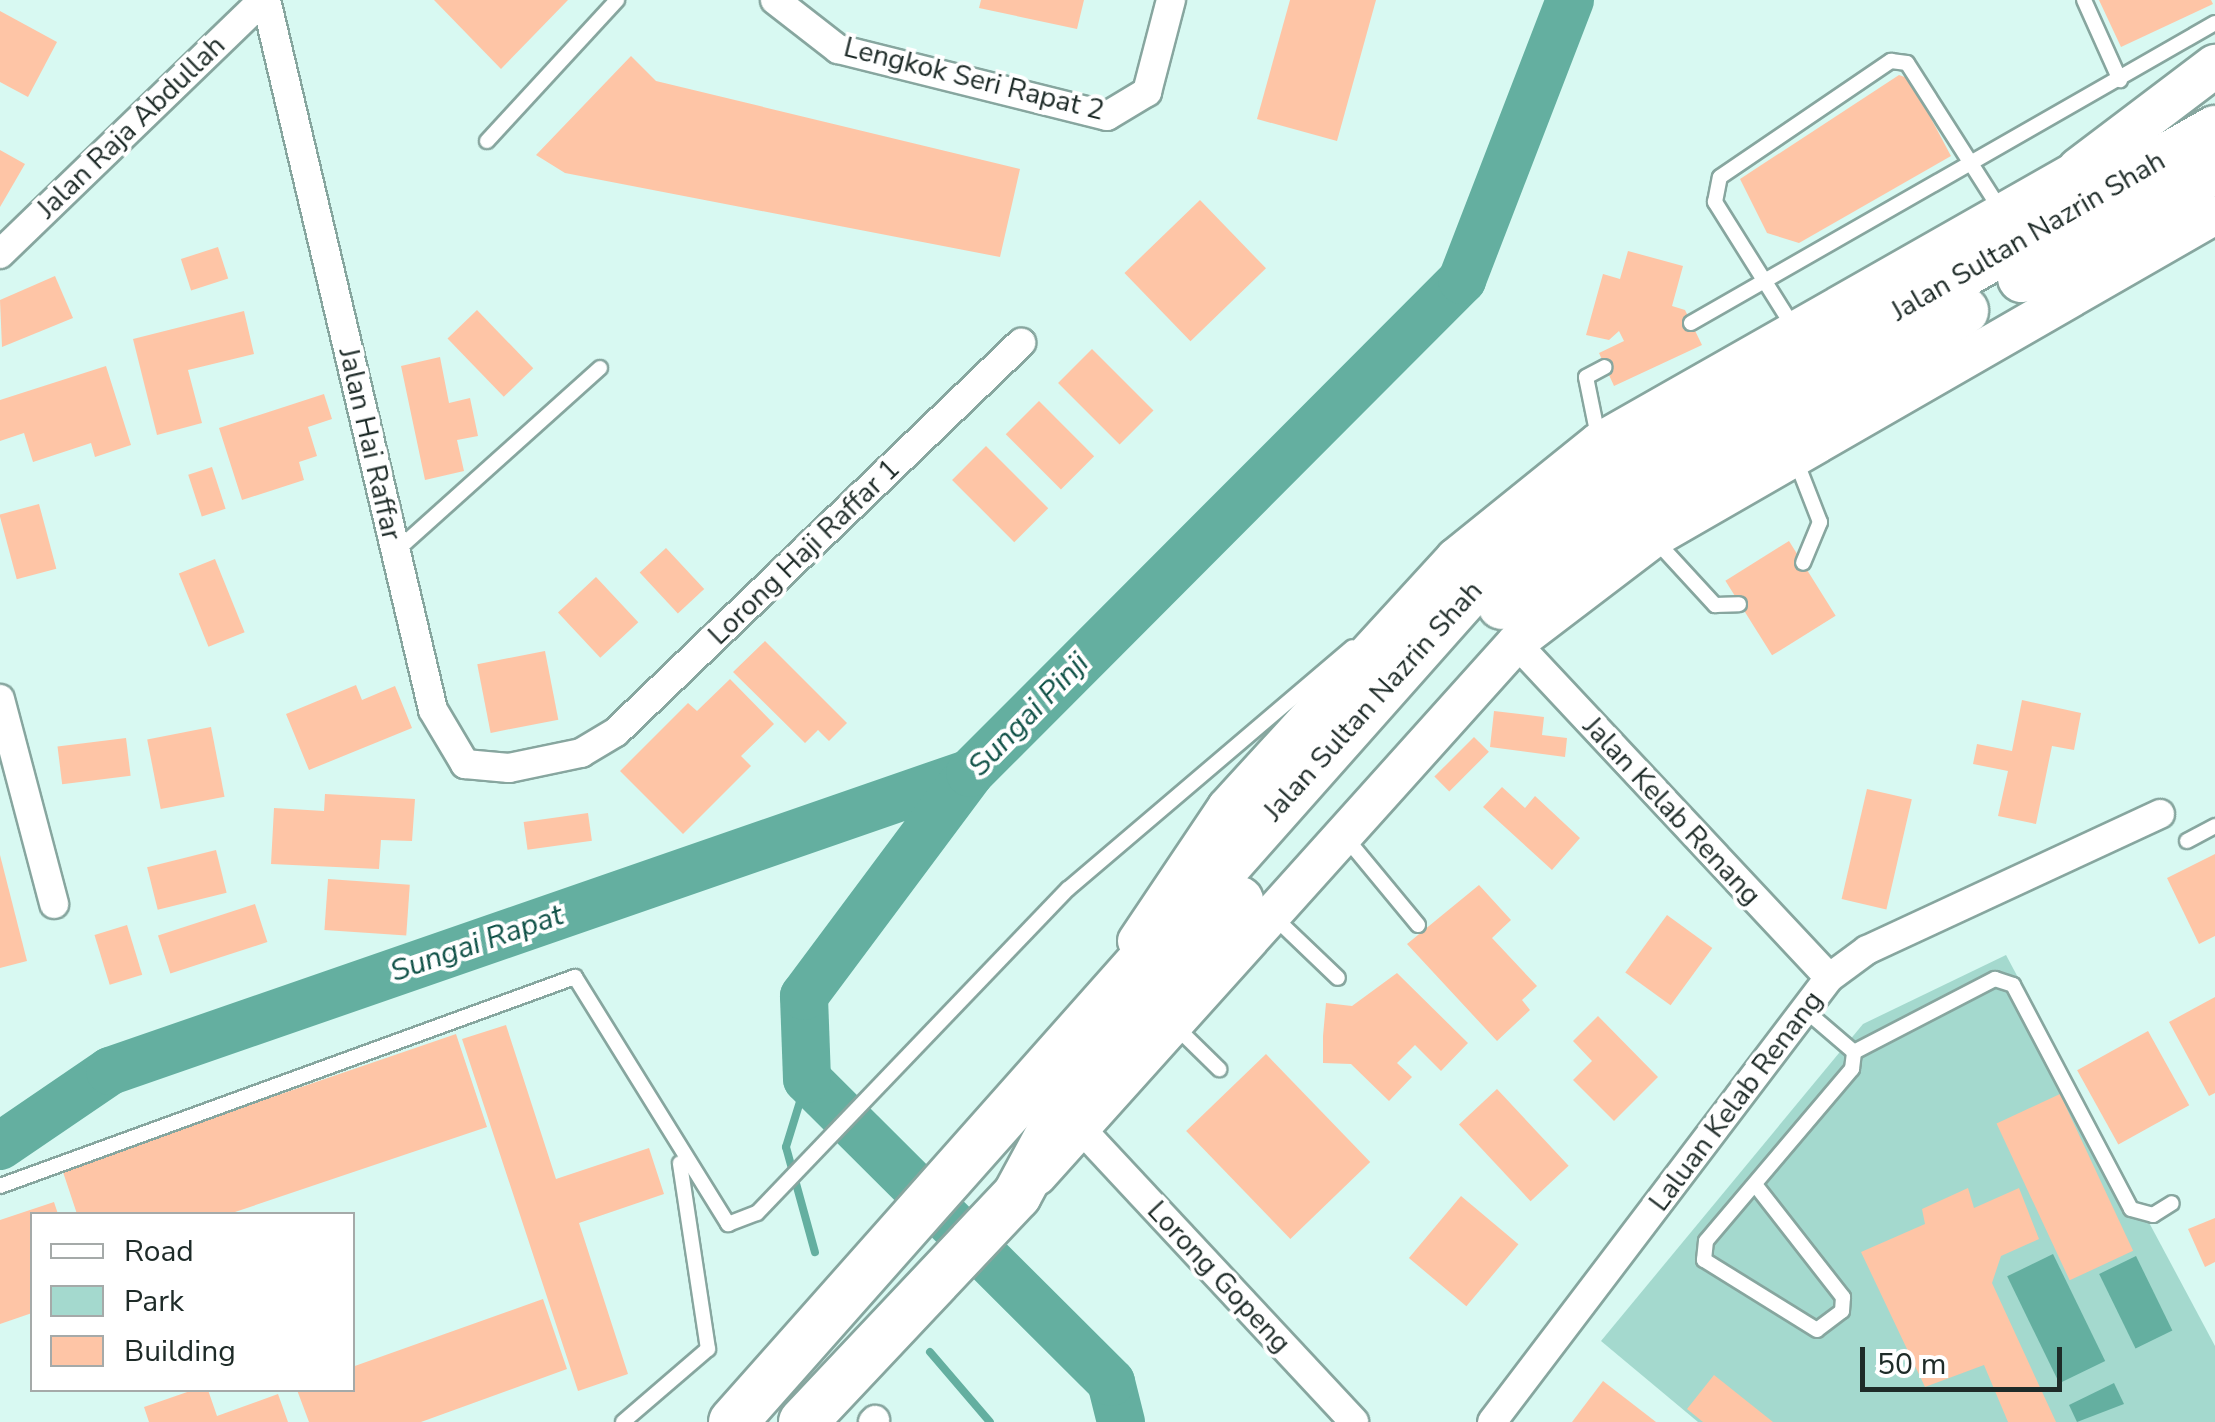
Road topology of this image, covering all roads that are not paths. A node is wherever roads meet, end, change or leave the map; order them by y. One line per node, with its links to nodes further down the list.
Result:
1 (264, 0): 17 (street, Jalan Raja Abdullah); 26 (street, Jalan Hai Raffar)
2 (616, 0): 11 (lane)
3 (775, 0): 4 (street, Lengkok Seri Rapat 2)
4 (1171, 0)
5 (2084, 0): 8 (lane)
6 (2215, 23): 8 (lane)
7 (2215, 66): 13 (main road)
8 (2120, 80): 12 (lane)
9 (2215, 92): 13 (street)
10 (2215, 130): 25 (highway, Jalan Sultan Nazrin Shah)
11 (487, 141)
12 (1974, 165): 15 (lane); 18 (lane); 18 (lane)
13 (2079, 169): 15 (street)
14 (2215, 169): 25 (highway, Jalan Sultan Nazrin Shah)
15 (2002, 212): 20 (street)
16 (2215, 215): 24 (street)
17 (0, 254)
18 (1766, 283): 19 (lane); 20 (lane)
19 (1692, 323)
20 (1796, 330): 25 (street)
21 (1020, 343): 32 (street, Lorong Haji Raffar 1)
22 (1605, 366): 25 (lane)
23 (600, 368): 26 (lane)
24 (1795, 458): 25 (street); 28 (lane)
25 (1625, 491): 27 (street); 29 (lane); 30 (street); 46 (highway, Jalan Sultan Nazrin Shah); 51 (highway, Jalan Sultan Nazrin Shah)
26 (395, 551): 32 (street, Jalan Hai Raffar)
27 (1455, 558): 46 (street); 48 (lane)
28 (1803, 563)
29 (1739, 604)
30 (1516, 643): 35 (street); 41 (street, Jalan Kelab Renang)
31 (0, 699): 37 (street)
32 (580, 753)
33 (2160, 814): 41 (street, Laluan Kelab Renang)
34 (2215, 826): 36 (lane)
35 (1342, 834): 38 (street); 39 (lane)
36 (2187, 841)
37 (54, 904)
38 (1272, 914): 40 (lane); 43 (street)
39 (1418, 925)
40 (1338, 978)
41 (1829, 978): 42 (street, Laluan Kelab Renang)
42 (1805, 1010): 44 (lane); 57 (street, Laluan Kelab Renang)
43 (1174, 1025): 45 (lane); 47 (street)
44 (1854, 1052): 50 (lane); 52 (lane)
45 (1219, 1069)
46 (1038, 1088): 54 (highway, Jalan Sultan Nazrin Shah)
47 (1084, 1132): 51 (street); 56 (street, Lorong Gopeng)
48 (679, 1158): 49 (lane); 53 (lane)
49 (0, 1186)
50 (1758, 1186): 50 (lane)
51 (1017, 1195): 55 (highway, Jalan Sultan Nazrin Shah)
52 (2172, 1204)
53 (624, 1422)
54 (733, 1422)
55 (803, 1422)
56 (1354, 1422)
57 (1492, 1422)

